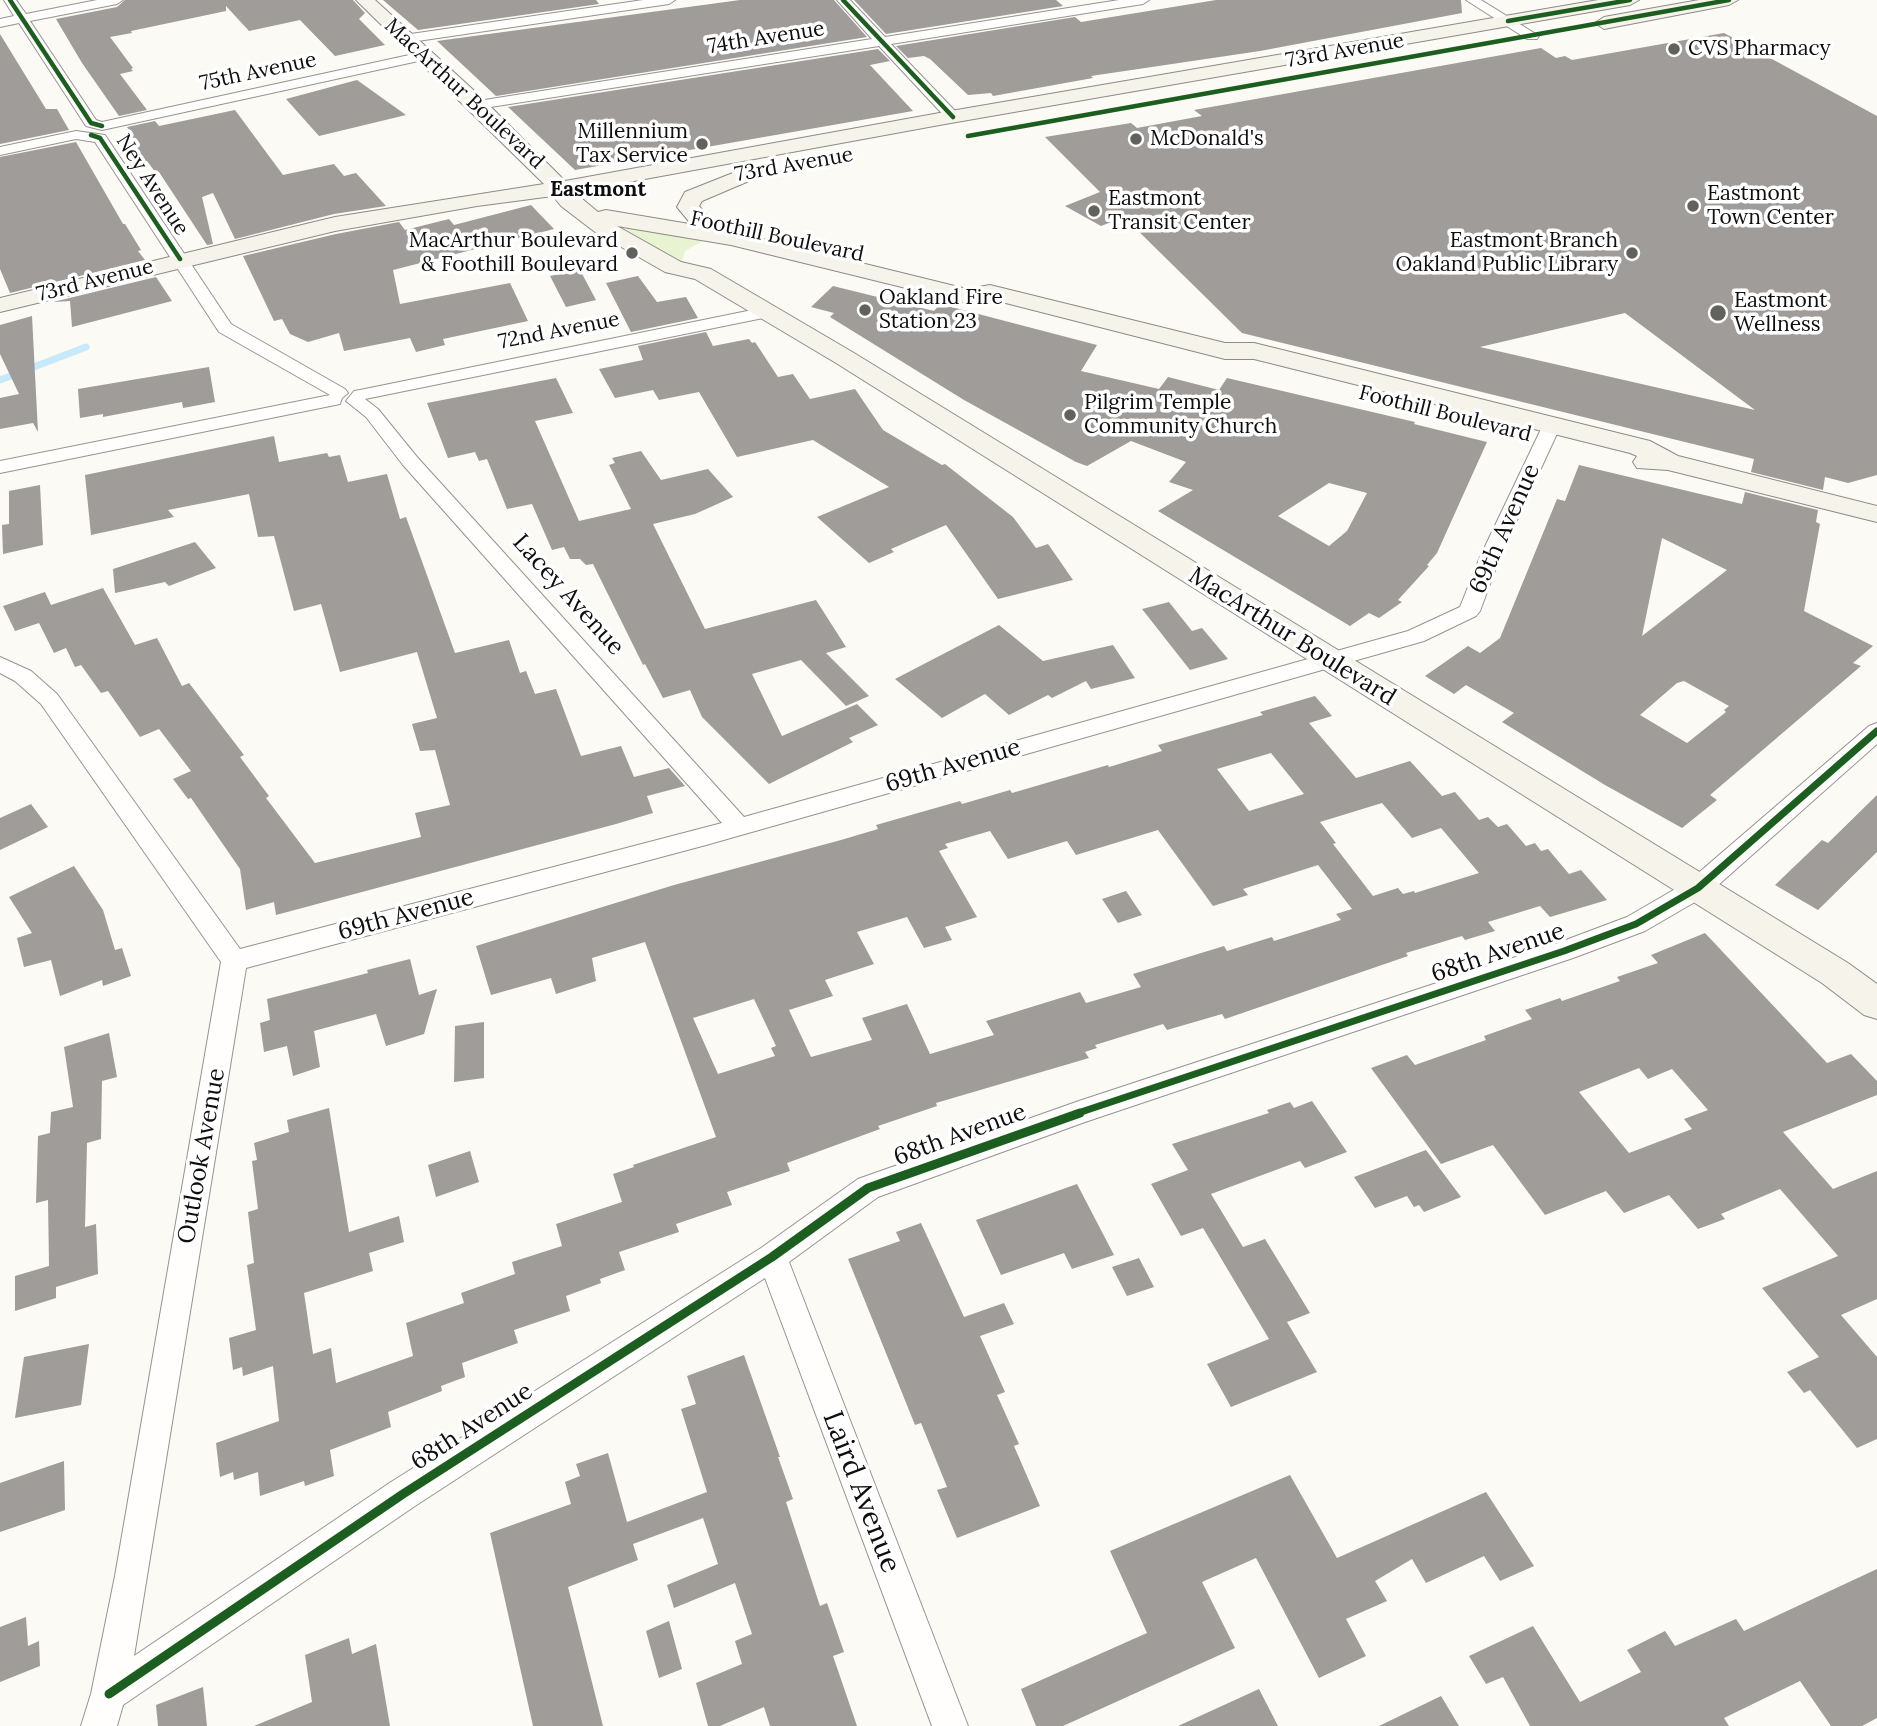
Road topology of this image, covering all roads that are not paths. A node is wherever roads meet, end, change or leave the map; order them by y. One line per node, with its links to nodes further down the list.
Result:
1 (10, 0): 10 (street, Ney Avenue)
2 (117, 0): 10 (street)
3 (365, 0): 14 (main road, MacArthur Boulevard)
4 (669, 0): 14 (street)
5 (843, 0): 15 (street)
6 (1143, 0): 15 (street, 74th Avenue)
7 (1472, 0): 11 (street)
8 (1630, 0): 11 (main road, 73rd Avenue)
9 (1729, 0): 13 (main road, 73rd Avenue)
10 (22, 19): 12 (street); 18 (street, Ney Avenue)
11 (1508, 21): 13 (street); 19 (main road, 73rd Avenue)
12 (0, 23)
13 (1532, 36): 19 (main road, 73rd Avenue)
14 (404, 39): 16 (main road, MacArthur Boulevard)
15 (882, 41): 17 (street, 74th Avenue); 19 (street)
16 (423, 56): 17 (main road, MacArthur Boulevard); 18 (street, 75th Avenue)
17 (478, 105): 23 (main road, MacArthur Boulevard)
18 (97, 130): 21 (street, 75th Avenue); 27 (street, Ney Avenue)
19 (958, 130): 23 (main road, 73rd Avenue)
20 (913, 145): 22 (main road, 73rd Avenue)
21 (0, 151)
22 (748, 173): 23 (main road, 73rd Avenue); 25 (main road)
23 (561, 188): 24 (main road, MacArthur Boulevard); 25 (main road, Foothill Boulevard); 27 (main road, 73rd Avenue)
24 (583, 211): 26 (main road, Foothill Boulevard); 28 (main road, MacArthur Boulevard)
25 (699, 219): 29 (main road, Foothill Boulevard)
26 (731, 239): 28 (main road); 29 (main road, Foothill Boulevard)
27 (180, 259): 30 (main road, 73rd Avenue); 32 (street, Ney Avenue)
28 (703, 274): 31 (main road, MacArthur Boulevard)
29 (990, 292): 33 (main road, Foothill Boulevard)
30 (0, 305)
31 (767, 312): 32 (street, 72nd Avenue); 36 (main road, MacArthur Boulevard)
32 (347, 397): 34 (street, 72nd Avenue); 39 (street, Lacey Avenue)
33 (1548, 432): 35 (main road, Foothill Boulevard); 36 (street, 69th Avenue)
34 (0, 467)
35 (1877, 513)
36 (1331, 661): 39 (street, 69th Avenue); 40 (main road, MacArthur Boulevard)
37 (0, 664): 41 (street)
38 (1877, 731): 40 (street, 68th Avenue)
39 (739, 826): 41 (street, 69th Avenue)
40 (1698, 888): 42 (main road, MacArthur Boulevard); 43 (street, 68th Avenue)
41 (234, 961): 44 (street, Outlook Avenue)
42 (1877, 1004)
43 (772, 1257): 44 (street, 68th Avenue); 46 (street, Laird Avenue)
44 (109, 1694): 45 (street, Outlook Avenue)
45 (99, 1726)
46 (950, 1726)

